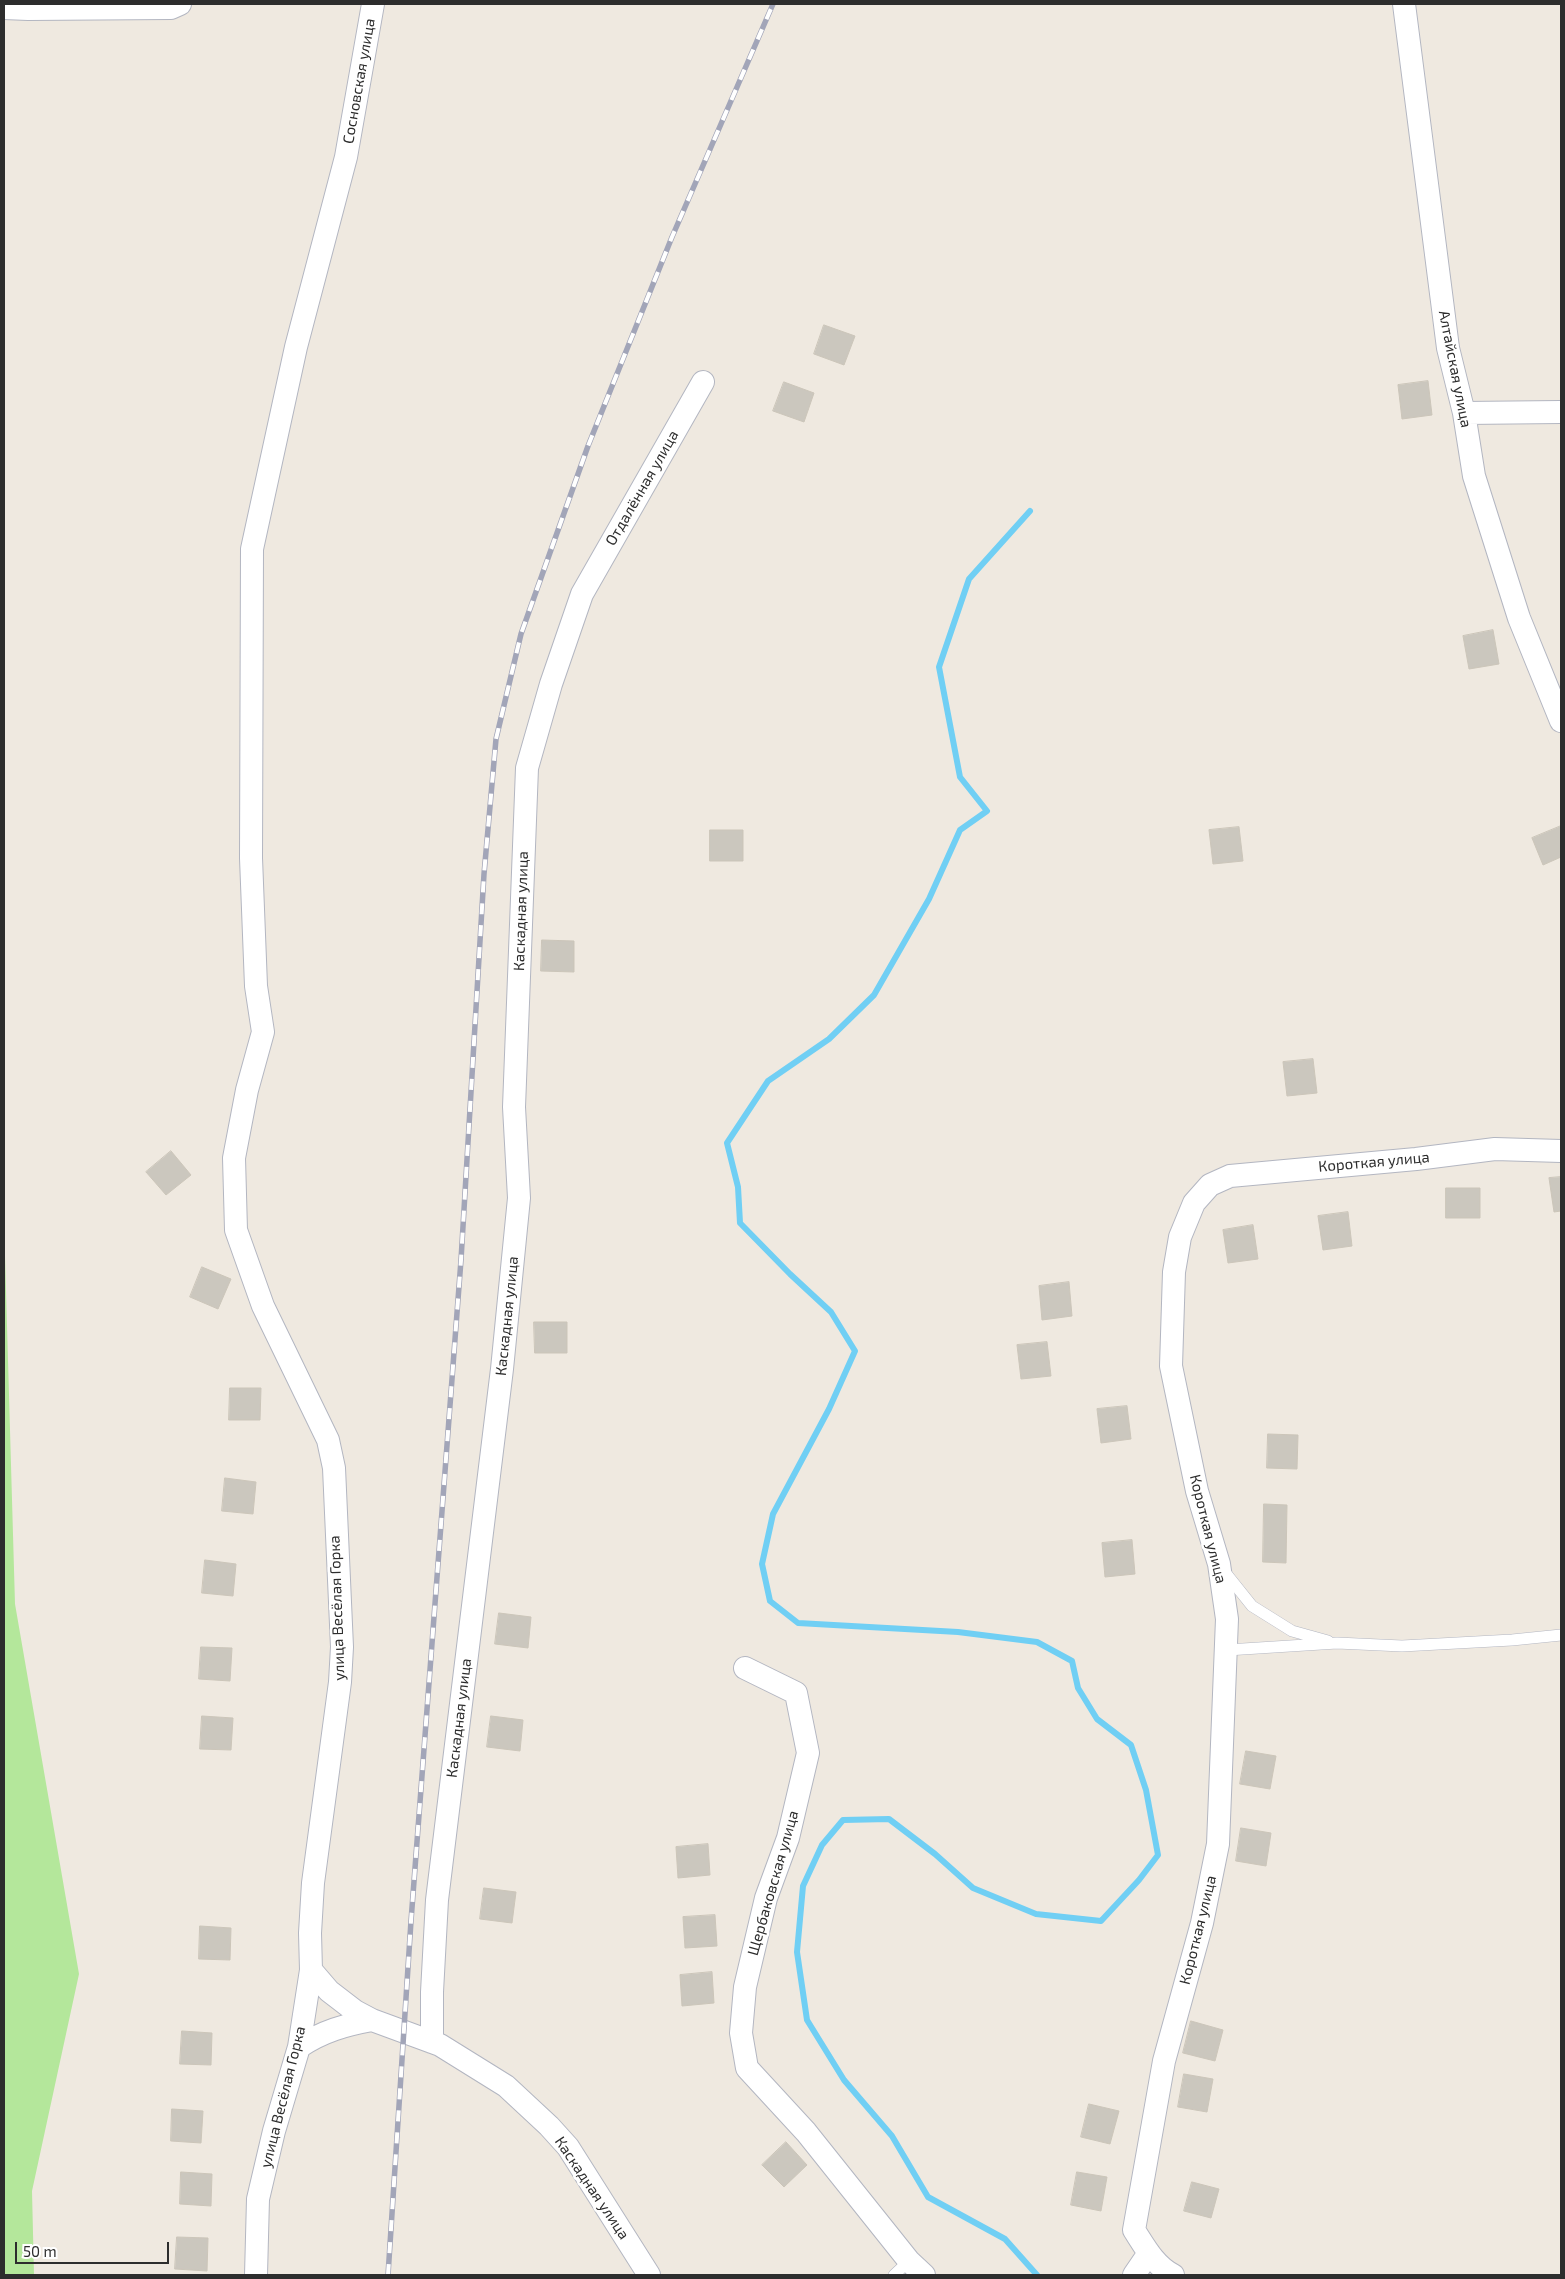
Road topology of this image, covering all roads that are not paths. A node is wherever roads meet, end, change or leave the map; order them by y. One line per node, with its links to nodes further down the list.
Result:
1 (4, 4): 5 (street)
2 (180, 4): 5 (street)
3 (373, 4): 11 (street, Сосновская улица)
4 (1404, 4): 8 (street, Алтайская улица)
5 (4, 9)
6 (703, 382): 9 (street, Отдалённая улица)
7 (1561, 412): 8 (street)
8 (1464, 413): 10 (street, Алтайская улица)
9 (582, 594): 20 (street, Каскадная улица)
10 (1561, 721)
11 (256, 986): 18 (street, улица Весёлая Горка)
12 (1561, 1151): 13 (street, Короткая улица)
13 (1219, 1564): 15 (lane); 16 (street, Короткая улица)
14 (1561, 1635): 15 (lane)
15 (1336, 1643): 16 (lane)
16 (1227, 1650): 22 (street, Короткая улица)
17 (745, 1668): 23 (street, Щербаковская улица)
18 (311, 1970): 19 (street, Каскадная улица); 21 (street, улица Весёлая Горка)
19 (372, 2020): 20 (street, Каскадная улица); 21 (street)
20 (432, 2042): 25 (street, Каскадная улица)
21 (299, 2047): 24 (street, улица Весёлая Горка)
22 (1149, 2253): 26 (street); 27 (street, Короткая улица)
23 (909, 2270)
24 (256, 2275)
25 (649, 2275)
26 (1134, 2275)
27 (1173, 2275)

